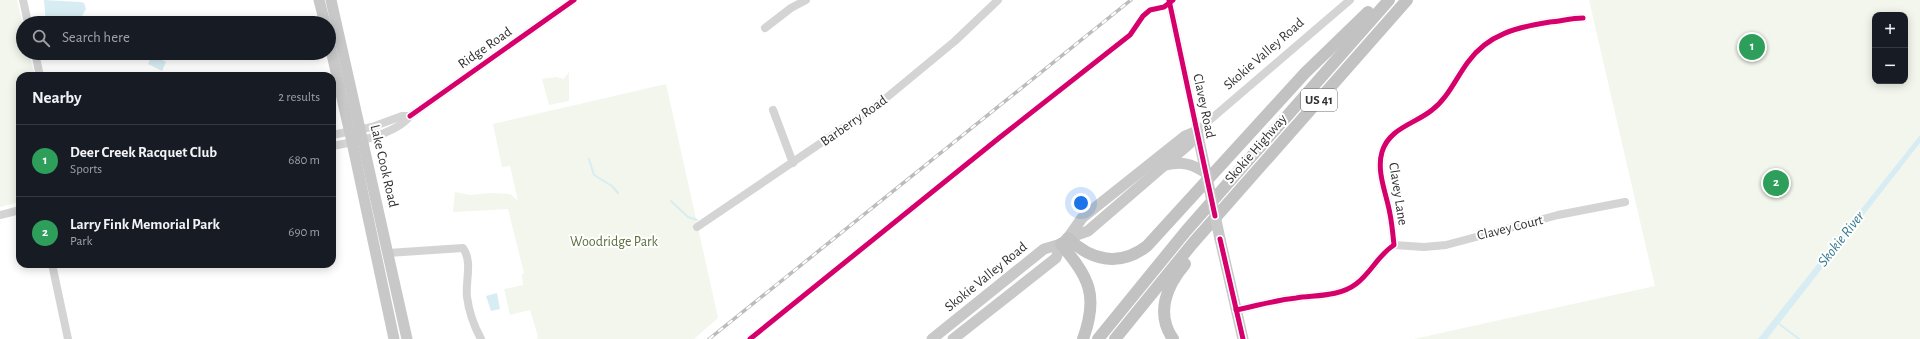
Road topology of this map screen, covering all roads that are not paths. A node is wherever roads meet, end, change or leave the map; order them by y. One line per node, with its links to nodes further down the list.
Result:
1 (23, 0): 12 (street)
2 (319, 0): 13 (main road)
3 (331, 0): 14 (main road, Lake Cook Road)
4 (574, 0): 25 (street, Ridge Road)
5 (806, 0): 17 (street)
6 (998, 0): 27 (street, Barberry Road)
7 (1169, 0): 23 (street, Clavey Road)
8 (1350, 0): 23 (street, Skokie Valley Road)
9 (1380, 0): 34 (highway)
10 (1389, 0): 46 (highway, Skokie Highway / US 41)
11 (1407, 0): 22 (highway, Skokie Highway / US 41)
12 (26, 16)
13 (323, 16)
14 (334, 16)
15 (1583, 18): 35 (street, Clavey Lane)
16 (336, 27): 25 (main road, Lake Cook Road)
17 (765, 28)
18 (37, 60): 20 (street)
19 (334, 60): 25 (main road, Lake Cook Road)
20 (40, 72)
21 (773, 110): 27 (street)
22 (1298, 124): 47 (highway, Skokie Highway / US 41); 48 (highway)
23 (1197, 131): 28 (main road, Skokie Valley Road); 29 (main road, Clavey Road); 34 (main road, Skokie Valley Road)
24 (336, 135): 25 (street)
25 (356, 136): 26 (street); 36 (main road, Lake Cook Road); 40 (main road, Lake Cook Road)
26 (336, 144)
27 (794, 163): 33 (street, Barberry Road)
28 (1164, 165): 29 (main road); 34 (main road, Skokie Valley Road)
29 (1206, 173): 38 (main road, Clavey Road, bridge)
30 (1625, 202): 35 (street, Clavey Court)
31 (16, 211): 32 (street)
32 (0, 214)
33 (697, 227)
34 (1065, 241): 43 (main road, Skokie Valley Road); 44 (main road, Skokie Valley Road); 45 (highway)
35 (1394, 245): 38 (street, Clavey Lane)
36 (388, 253): 41 (main road, Lake Cook Road); 42 (street)
37 (53, 268): 39 (street)
38 (1236, 311): 49 (main road); 50 (main road, Clavey Road)
39 (68, 339)
40 (394, 339)
41 (407, 339)
42 (481, 339)
43 (932, 339)
44 (953, 339)
45 (1083, 339)
46 (1098, 339)
47 (1115, 339)
48 (1172, 339)
49 (1235, 339)
50 (1243, 339)

